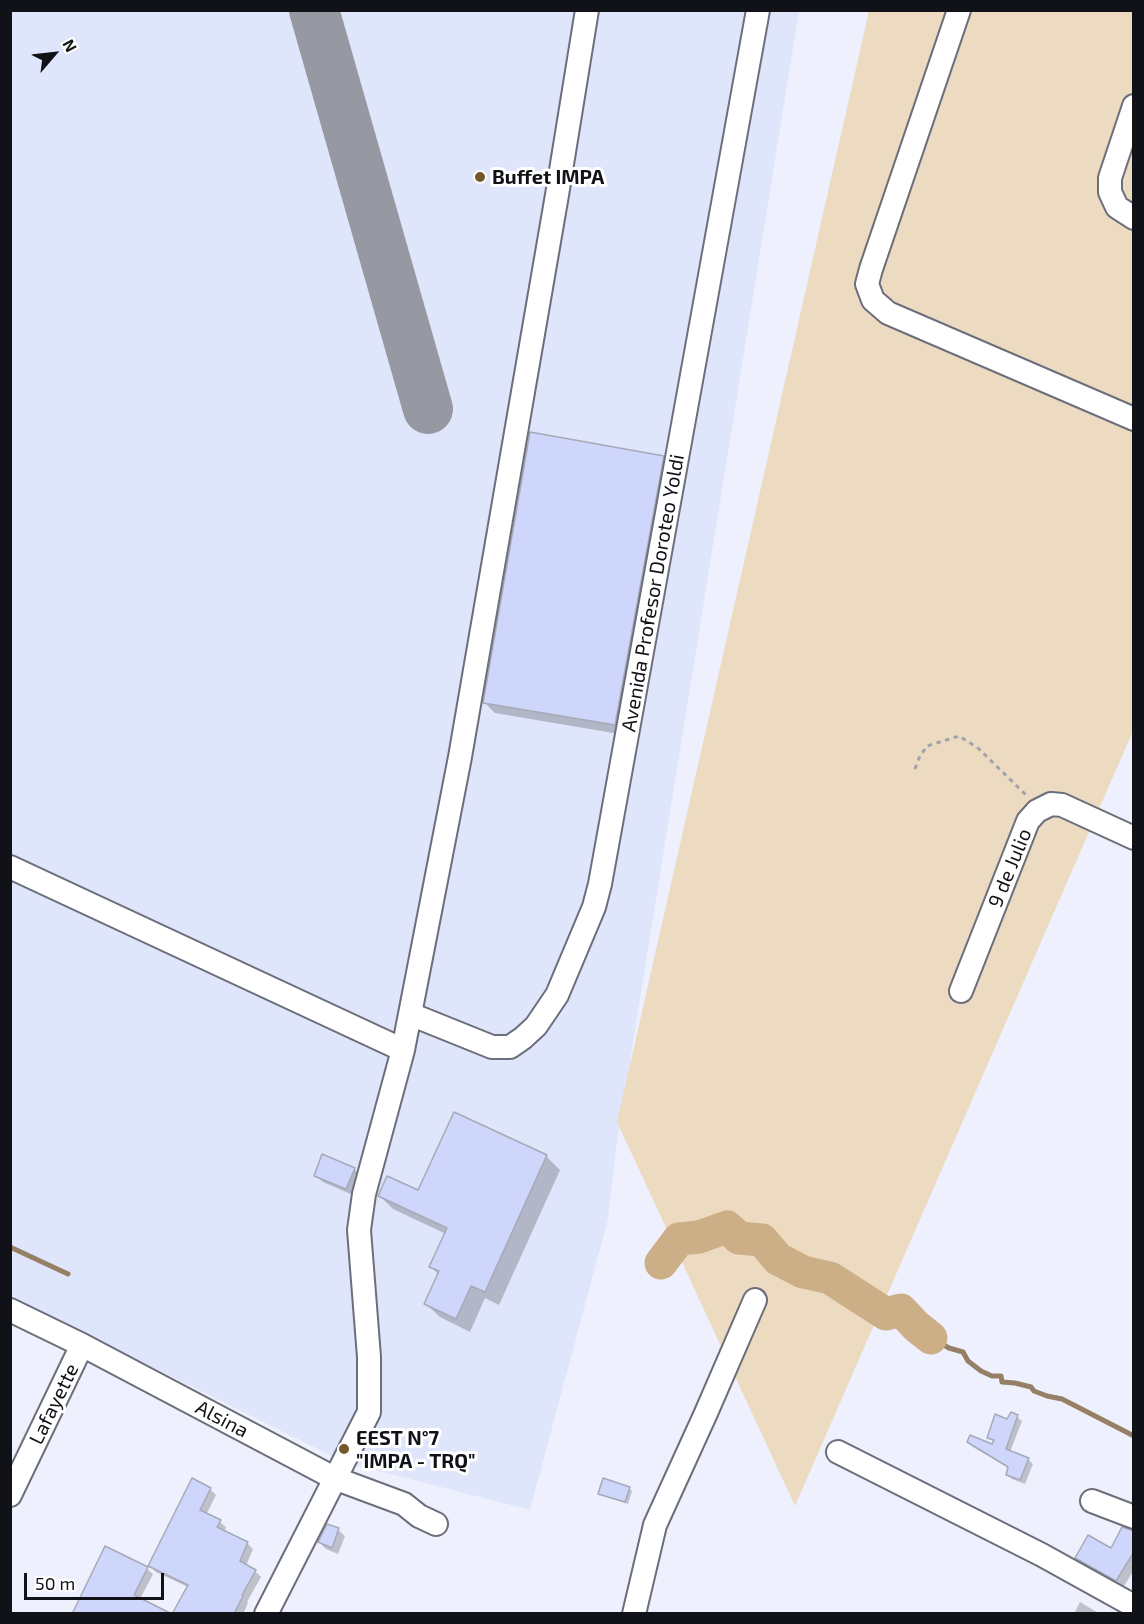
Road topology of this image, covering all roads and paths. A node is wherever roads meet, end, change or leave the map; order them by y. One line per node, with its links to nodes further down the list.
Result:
1 (587, 10): 12 (street)
2 (758, 10): 12 (street, Avenida Profesor Doroteo Yoldi)
3 (959, 10): 6 (street)
4 (1134, 106): 5 (street)
5 (1134, 218)
6 (1134, 418)
7 (915, 769): 8 (path)
8 (1041, 808): 9 (street, 9 de Julio); 11 (street, 9 de Julio)
9 (1134, 838)
10 (10, 867): 13 (street)
11 (962, 992)
12 (411, 1014): 13 (street)
13 (403, 1050): 18 (street)
14 (755, 1300): 25 (street)
15 (10, 1310): 16 (street, Alsina)
16 (82, 1345): 18 (street, Alsina); 19 (street, Lafayette)
17 (838, 1452): 23 (street)
18 (334, 1478): 22 (street, Alsina); 24 (street)
19 (10, 1495)
20 (1092, 1501): 21 (street)
21 (1134, 1517)
22 (436, 1524)
23 (1134, 1606)
24 (266, 1614)
25 (633, 1614)

